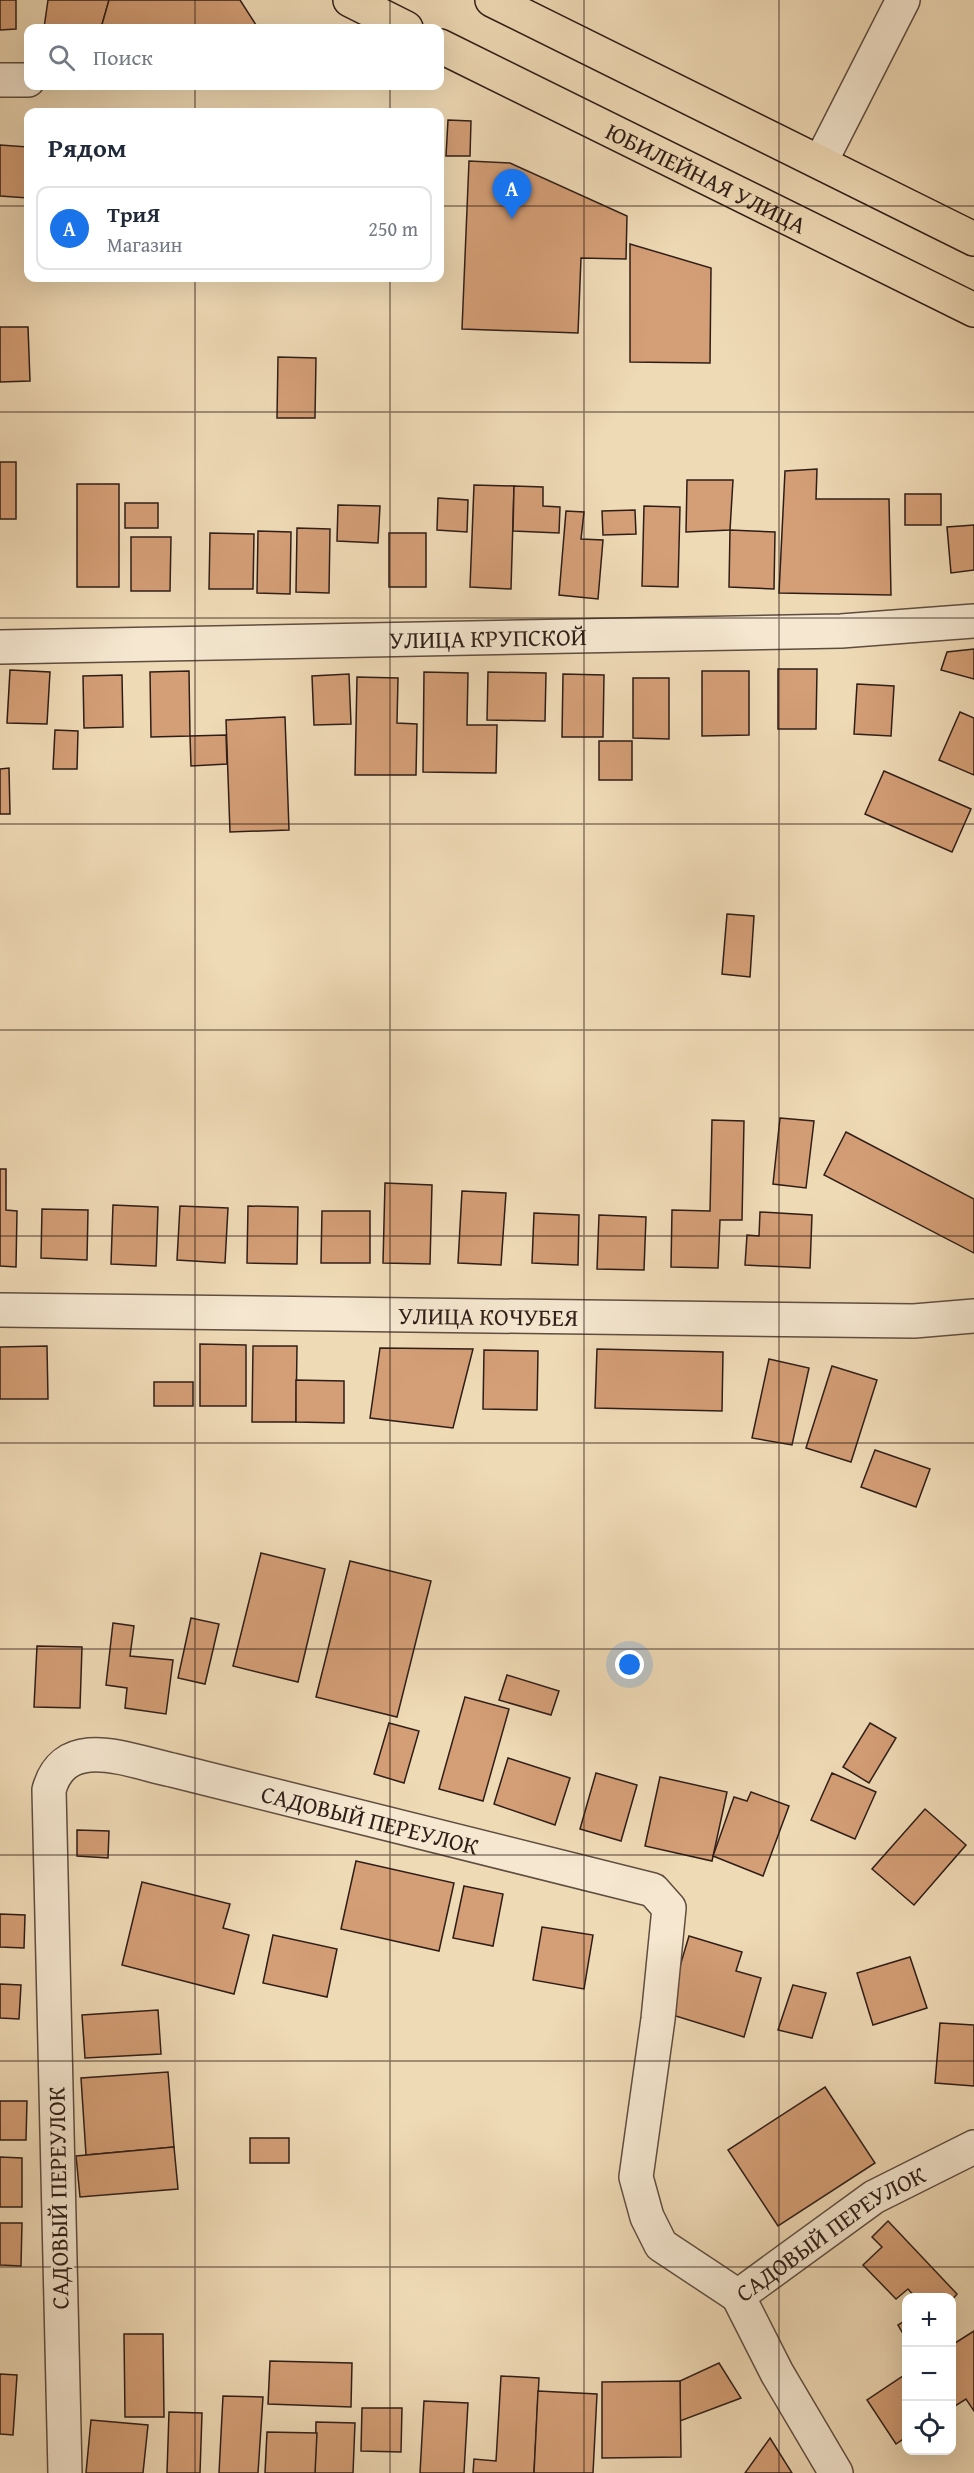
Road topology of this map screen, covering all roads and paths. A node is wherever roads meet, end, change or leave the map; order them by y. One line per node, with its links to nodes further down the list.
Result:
1 (350, 0): 4 (main road)
2 (492, 0): 8 (main road)
3 (903, 0): 8 (street)
4 (397, 24)
5 (444, 50): 10 (main road, ЮБИЛЕЙНАЯ УЛИЦА)
6 (0, 80): 7 (street)
7 (24, 80)
8 (821, 162): 9 (main road)
9 (974, 239)
10 (974, 310)
11 (974, 621): 12 (street, УЛИЦА КРУПСКОЙ)
12 (0, 647)
13 (0, 1310): 14 (street, УЛИЦА КОЧУБЕЯ)
14 (974, 1316)
15 (974, 2147): 16 (street, САДОВЫЙ ПЕРЕУЛОК)
16 (738, 2296): 17 (street, САДОВЫЙ ПЕРЕУЛОК); 18 (street)
17 (65, 2473)
18 (836, 2473)

